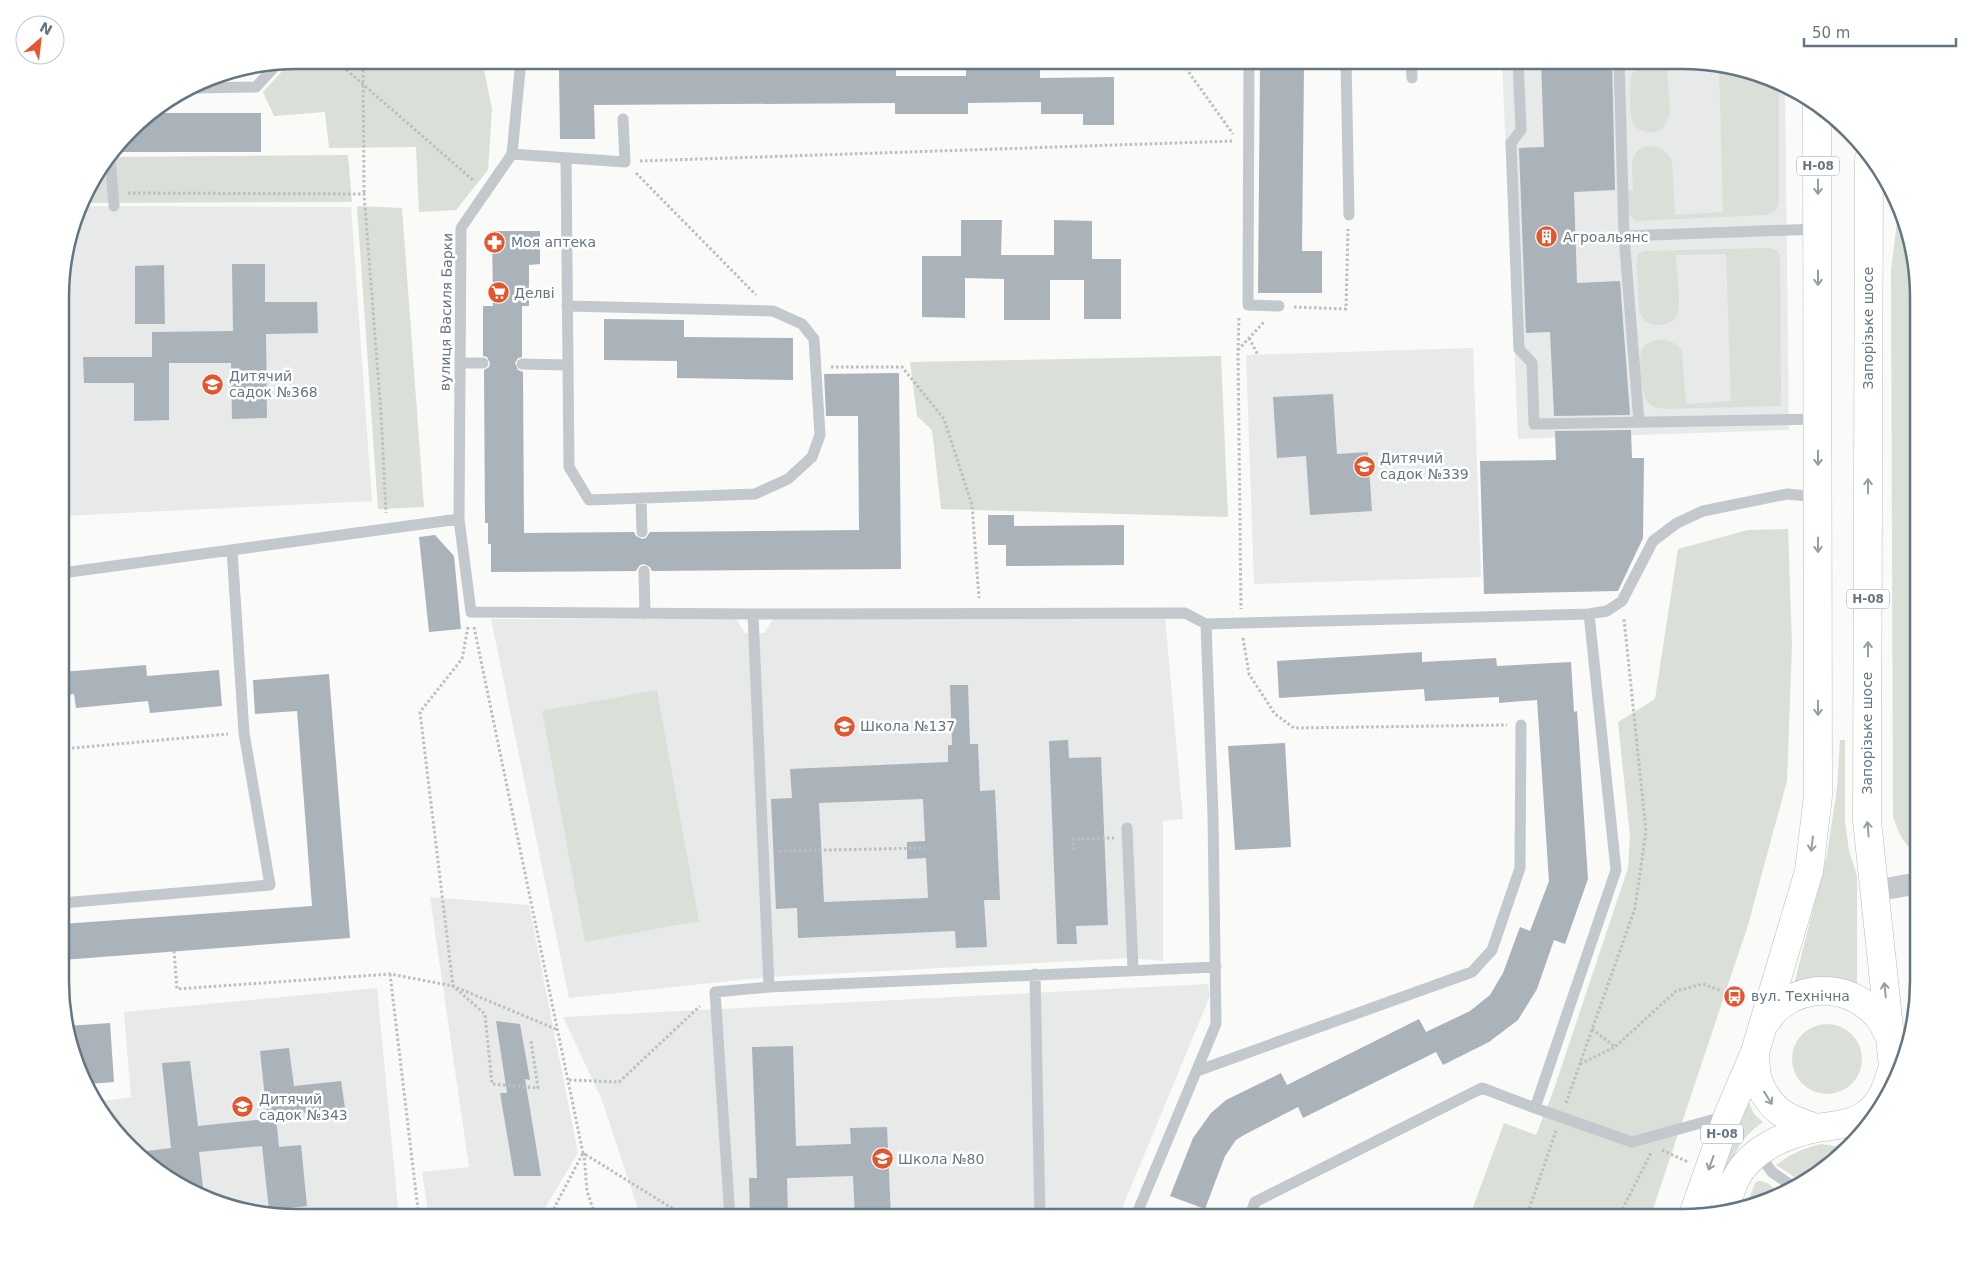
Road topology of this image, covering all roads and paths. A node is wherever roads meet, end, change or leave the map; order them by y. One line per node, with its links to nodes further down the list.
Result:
1 (346, 69): 12 (path)
2 (363, 69): 12 (path)
3 (520, 69): 16 (lane, вулиця Василя Барки)
4 (1186, 69): 18 (path)
5 (1249, 69): 29 (lane)
6 (1346, 69): 25 (lane)
7 (1412, 69): 11 (lane)
8 (1518, 69): 41 (lane)
9 (1619, 69): 27 (lane)
10 (272, 70): 13 (lane)
11 (1412, 78)
12 (364, 85): 21 (path); 23 (path)
13 (206, 88)
14 (1817, 113): 26 (main road, Н-08, one-way to 26)
15 (623, 119): 18 (lane)
16 (512, 154): 17 (lane); 21 (lane, вулиця Василя Барки)
17 (566, 158): 18 (lane); 28 (lane)
18 (625, 162): 30 (path)
19 (111, 165): 22 (lane)
20 (1869, 166): 65 (main road, Запорізьке шосе / Н-08, one-way to 20)
21 (486, 191): 35 (lane, вулиця Василя Барки)
22 (113, 193): 23 (path); 24 (lane)
23 (364, 194): 44 (path)
24 (114, 206)
25 (1348, 215): 29 (path)
26 (1818, 229): 27 (lane); 40 (main road, Н-08, one-way to 40)
27 (1624, 236): 41 (lane)
28 (567, 306): 30 (lane); 38 (lane)
29 (1279, 306): 32 (path)
30 (773, 312): 39 (lane)
31 (1240, 317): 33 (path)
32 (1249, 338): 33 (path); 34 (path)
33 (1238, 351): 55 (path)
34 (1258, 355)
35 (460, 363): 36 (lane); 45 (lane, вулиця Василя Барки)
36 (484, 363)
37 (522, 364): 38 (lane)
38 (567, 365): 43 (lane)
39 (816, 367): 43 (lane); 51 (path)
40 (1818, 419): 41 (lane); 42 (main road, Н-08, one-way to 42)
41 (1638, 422)
42 (1818, 496): 54 (lane); 76 (main road, Н-08, one-way to 76)
43 (641, 499): 46 (lane)
44 (386, 520)
45 (459, 520): 47 (lane); 50 (lane, вулиця Василя Барки)
46 (642, 532)
47 (232, 550): 49 (lane); 58 (lane)
48 (644, 571): 52 (lane)
49 (69, 572)
50 (471, 612): 52 (lane); 72 (path); 78 (path)
51 (980, 613): 53 (lane); 56 (lane)
52 (645, 614): 53 (lane)
53 (753, 614): 63 (lane)
54 (1589, 614): 55 (lane); 87 (lane)
55 (1241, 623): 56 (lane); 57 (path)
56 (1206, 624): 68 (lane)
57 (1521, 725): 85 (lane)
58 (244, 733): 59 (path); 66 (lane)
59 (69, 748)
60 (1128, 833): 62 (path); 69 (lane)
61 (925, 848): 63 (path)
62 (1073, 850)
63 (764, 851): 73 (lane)
64 (1910, 884): 65 (street)
65 (1874, 891): 79 (main road, Запорізьке шосе / Н-08, one-way to 65)
66 (69, 902)
67 (174, 951): 70 (path)
68 (1216, 967): 69 (lane); 85 (lane)
69 (1133, 970): 71 (lane)
70 (390, 974): 72 (path); 97 (path)
71 (1035, 974): 73 (lane); 102 (lane)
72 (453, 986): 78 (path); 80 (path)
73 (769, 987): 75 (lane)
74 (1722, 990): 81 (path)
75 (715, 992): 86 (path); 101 (lane)
76 (1762, 1026): 79 (main road, Н-08); 82 (main road, Н-08)
77 (1592, 1029): 81 (path)
78 (558, 1030): 86 (path)
79 (1890, 1039): 84 (main road, Запорізьке шосе / Н-08)
80 (531, 1041)
81 (1615, 1047): 83 (path)
82 (1755, 1052): 89 (main road, Н-08); 90 (main road, Н-08, one-way to 90)
83 (1580, 1064)
84 (1893, 1067)
85 (1196, 1071): 103 (lane)
86 (568, 1080): 92 (path)
87 (1534, 1108): 89 (lane); 104 (lane)
88 (1871, 1109): 91 (main road, Запорізьке шосе / Н-08)
89 (1728, 1115): 106 (main road, Н-08, one-way to 106)
90 (1817, 1128): 91 (main road, Запорізьке шосе / Н-08); 93 (main road, Запорізьке шосе / Н-08)
91 (1851, 1129)
92 (584, 1153): 98 (path); 99 (path); 100 (path)
93 (1758, 1153): 95 (lane); 96 (main road, Запорізьке шосе / Н-08)
94 (1691, 1163): 105 (path)
95 (1788, 1183)
96 (1726, 1205)
97 (418, 1209)
98 (554, 1209)
99 (593, 1209)
100 (674, 1209)
101 (729, 1209)
102 (1040, 1209)
103 (1139, 1209)
104 (1252, 1209)
105 (1622, 1209)
106 (1695, 1209)

